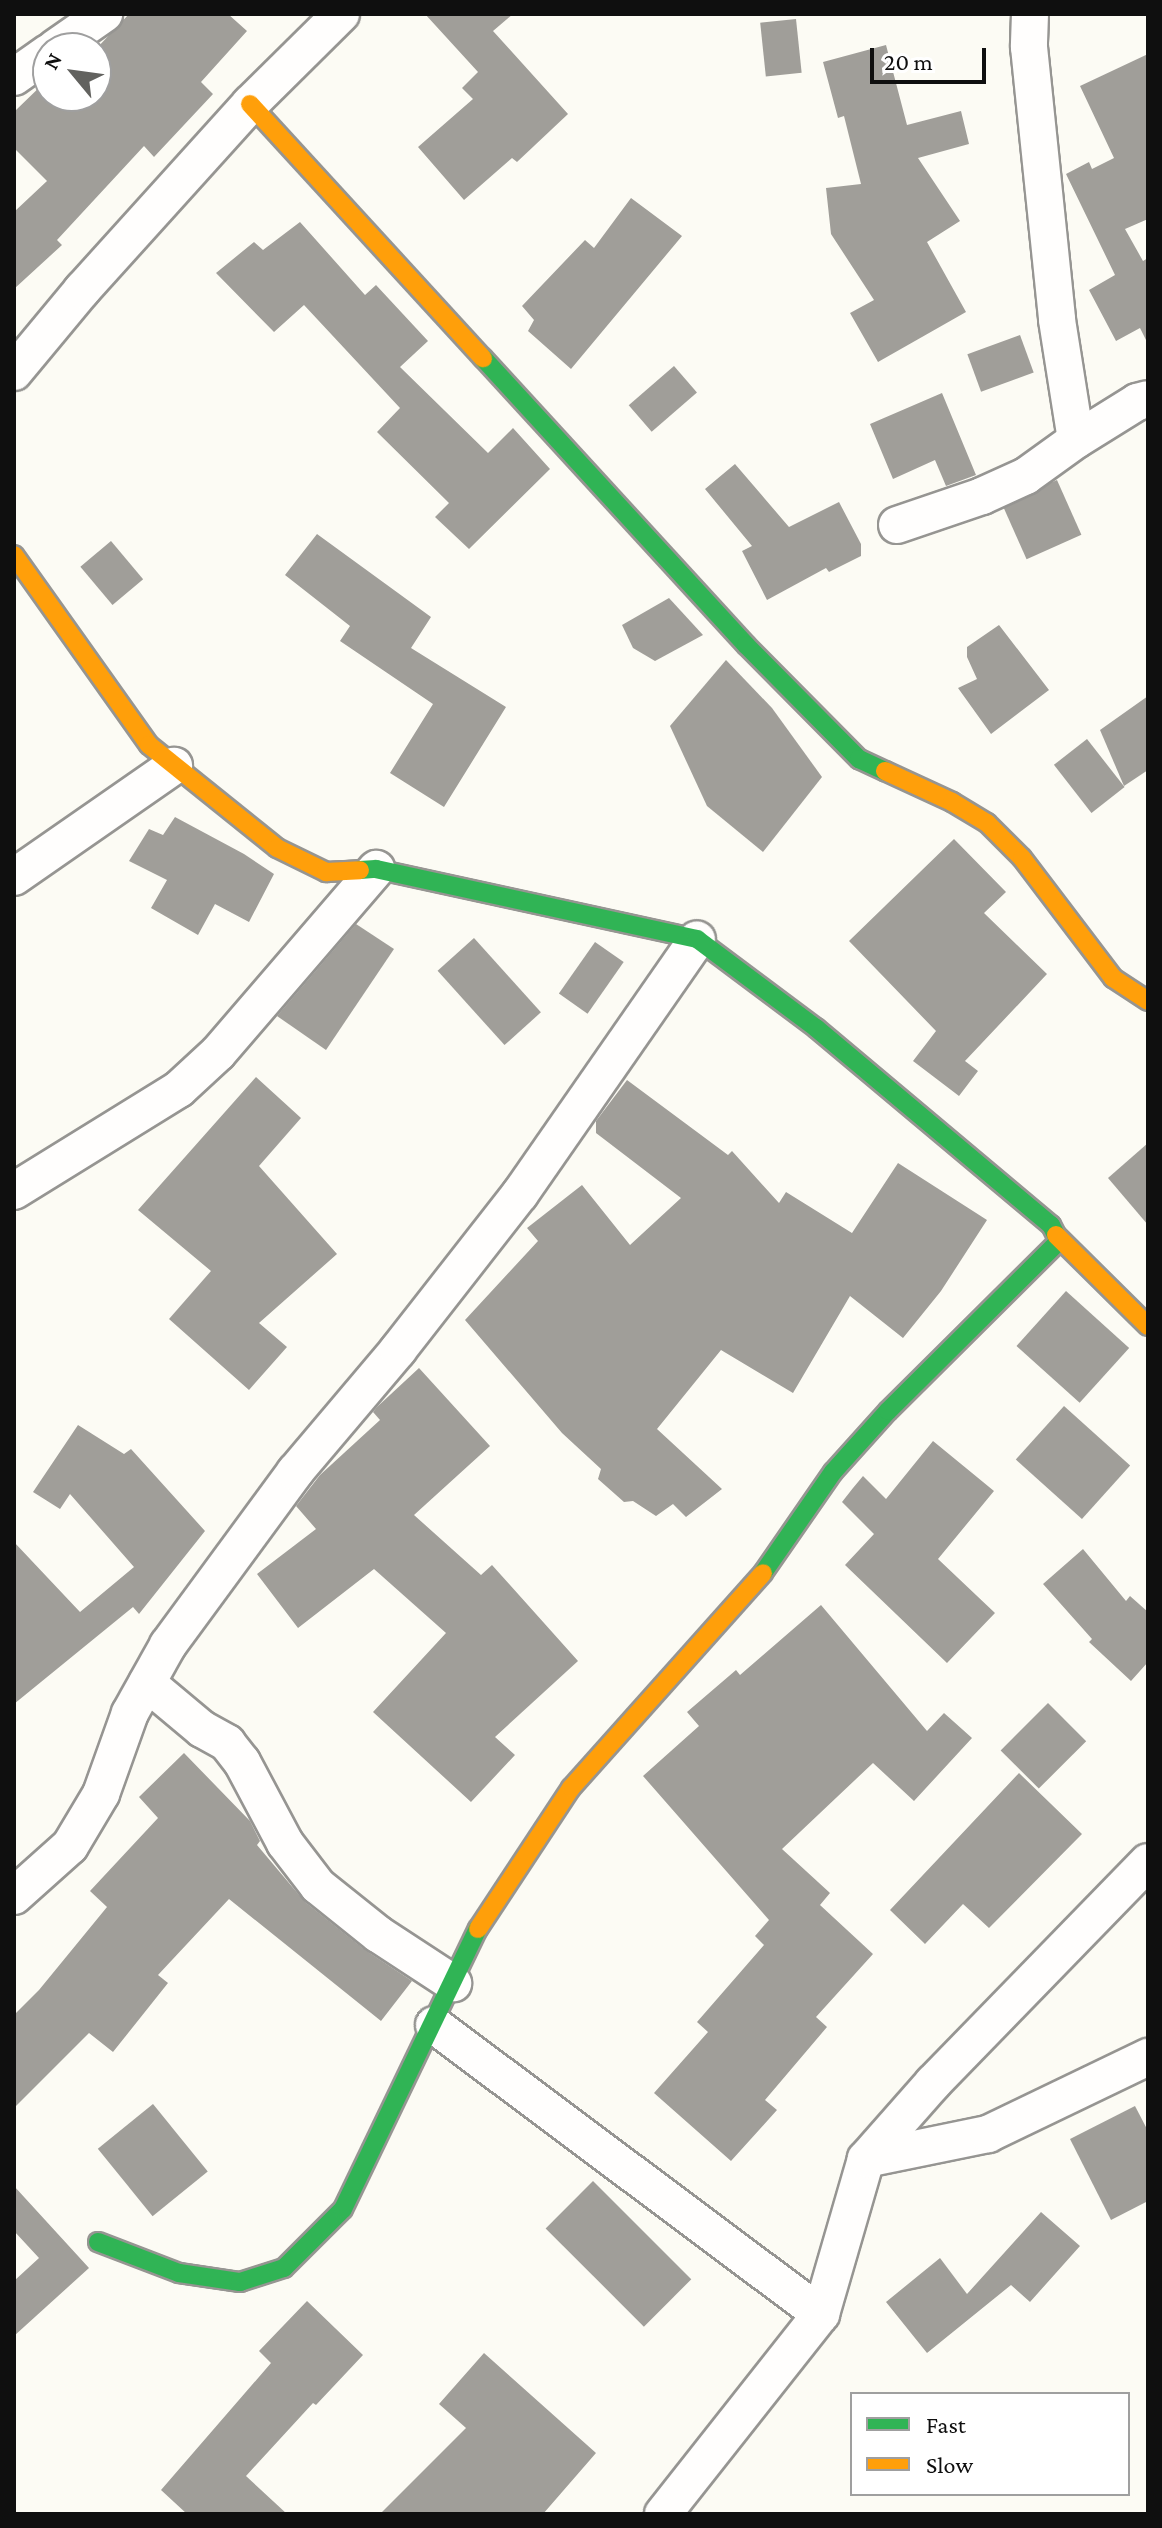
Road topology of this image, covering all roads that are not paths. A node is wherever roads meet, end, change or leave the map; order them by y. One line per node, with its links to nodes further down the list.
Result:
1 (104, 14): 4 (street)
2 (341, 14): 7 (street)
3 (1027, 25): 10 (street)
4 (78, 32)
5 (32, 64): 6 (street)
6 (14, 77)
7 (250, 104): 8 (street); 17 (street)
8 (14, 372)
9 (1148, 399): 10 (street)
10 (1076, 440): 11 (street)
11 (897, 525)
12 (14, 555): 13 (street)
13 (174, 766): 14 (street); 15 (street)
14 (376, 869): 16 (street); 18 (street)
15 (14, 877)
16 (697, 939): 19 (street); 21 (street)
17 (1148, 1001)
18 (14, 1191)
19 (1059, 1241): 20 (street); 24 (street)
20 (1148, 1326)
21 (147, 1683): 23 (street); 24 (street)
22 (1148, 1862): 27 (street)
23 (14, 1896)
24 (453, 1983): 25 (street)
25 (434, 2025): 28 (street); 29 (street)
26 (1148, 2057): 27 (street)
27 (866, 2159): 29 (street)
28 (98, 2242)
29 (821, 2314): 30 (street)
30 (663, 2514)

